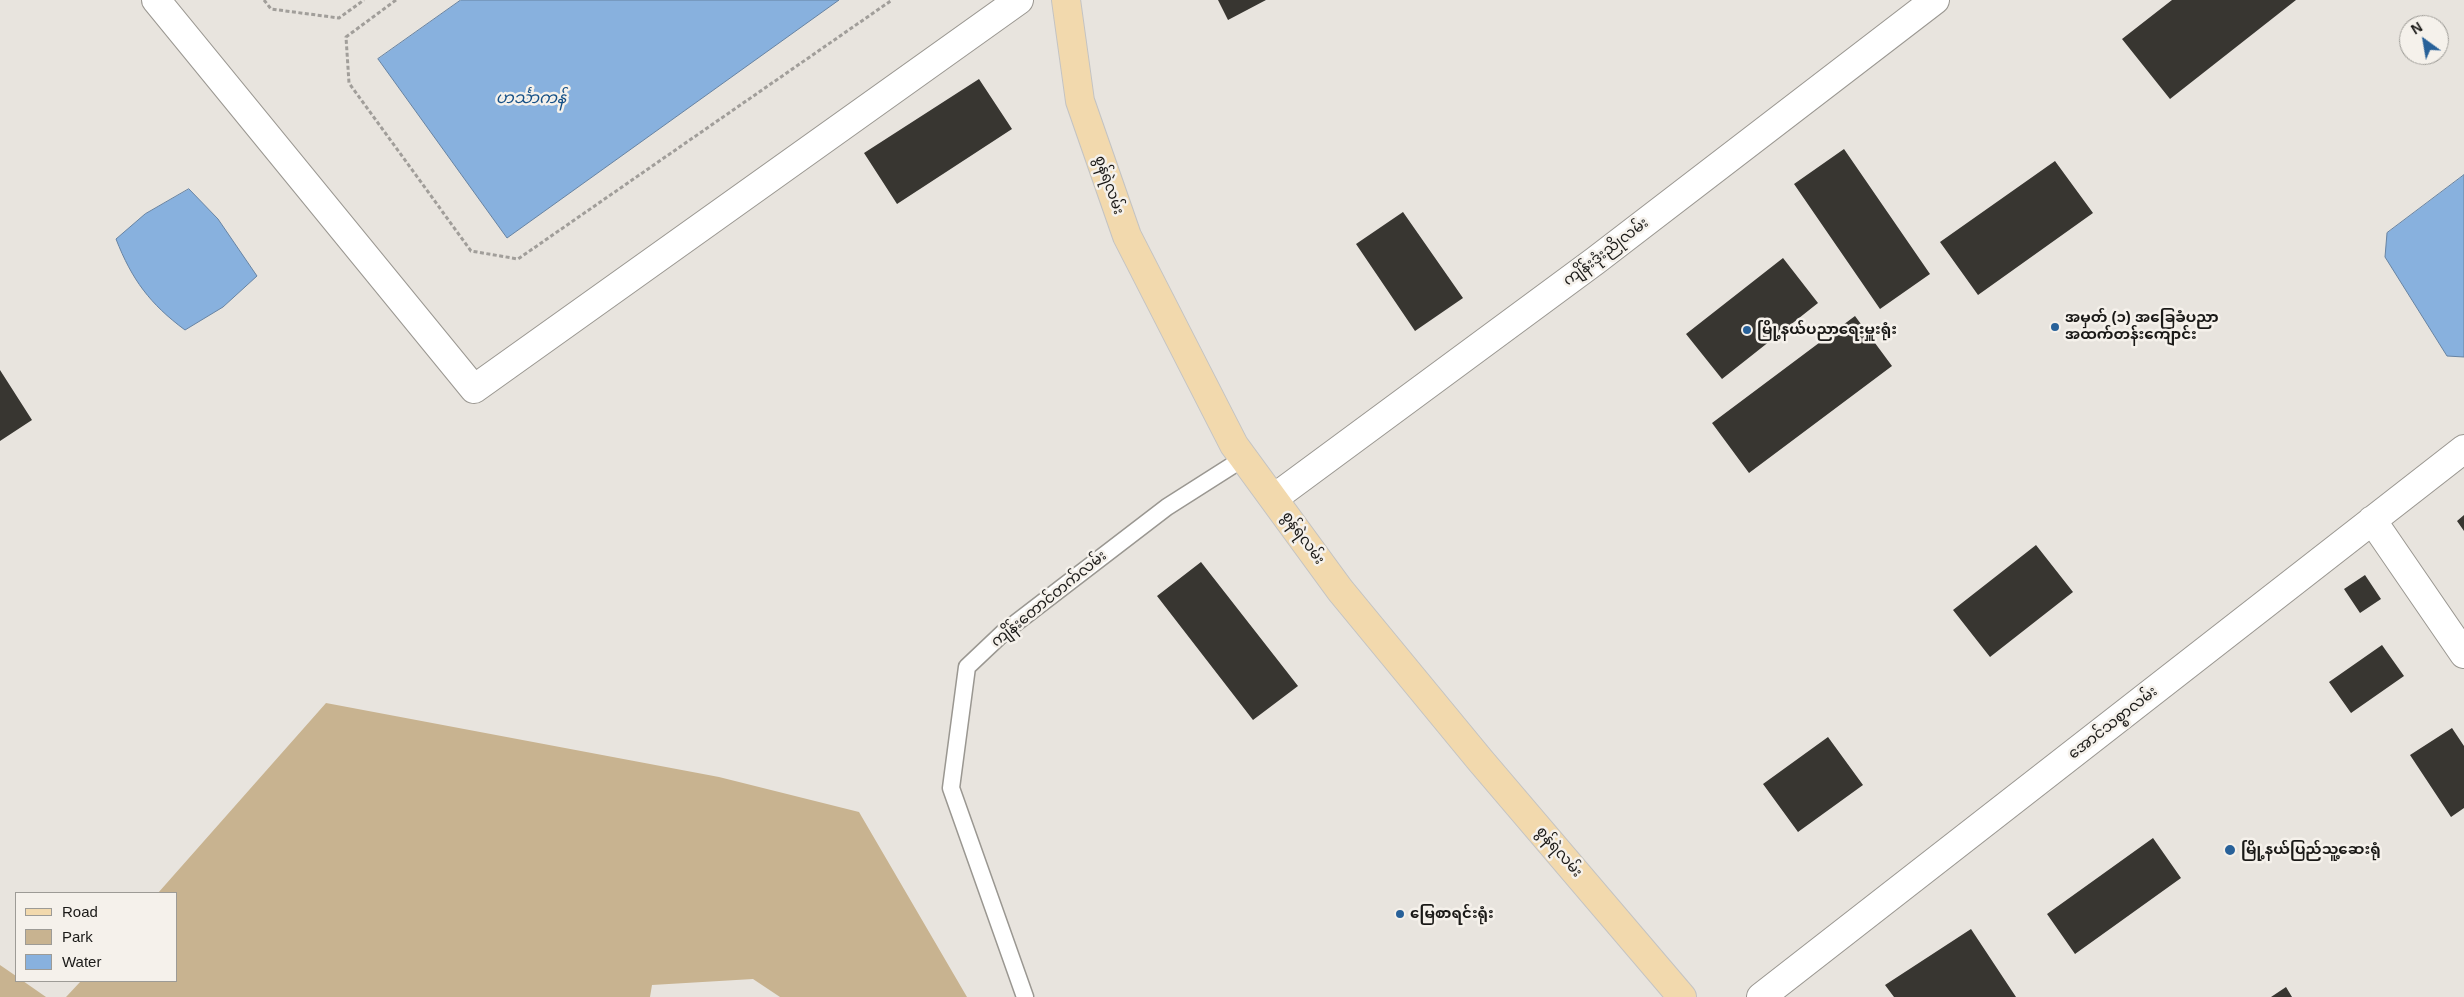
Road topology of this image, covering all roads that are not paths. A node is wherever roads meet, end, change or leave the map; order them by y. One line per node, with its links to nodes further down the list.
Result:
1 (156, 0): 2 (street)
2 (1018, 0)
3 (1066, 0): 6 (main road, စွန်ရဲလမ်း)
4 (1935, 0): 7 (street, ကျိန်းဒုံးညိုလမ်း)
5 (2464, 449): 8 (street, အောင်သစ္စာလမ်း)
6 (1244, 458): 7 (main road, စွန်ရဲလမ်း); 10 (lane, ကျိန်းတောင်တက်လမ်း)
7 (1274, 498): 11 (main road, စွန်ရဲလမ်း)
8 (2372, 520): 9 (street); 12 (street, အောင်သစ္စာလမ်း)
9 (2464, 654)
10 (1025, 997)
11 (1682, 997)
12 (1761, 997)

